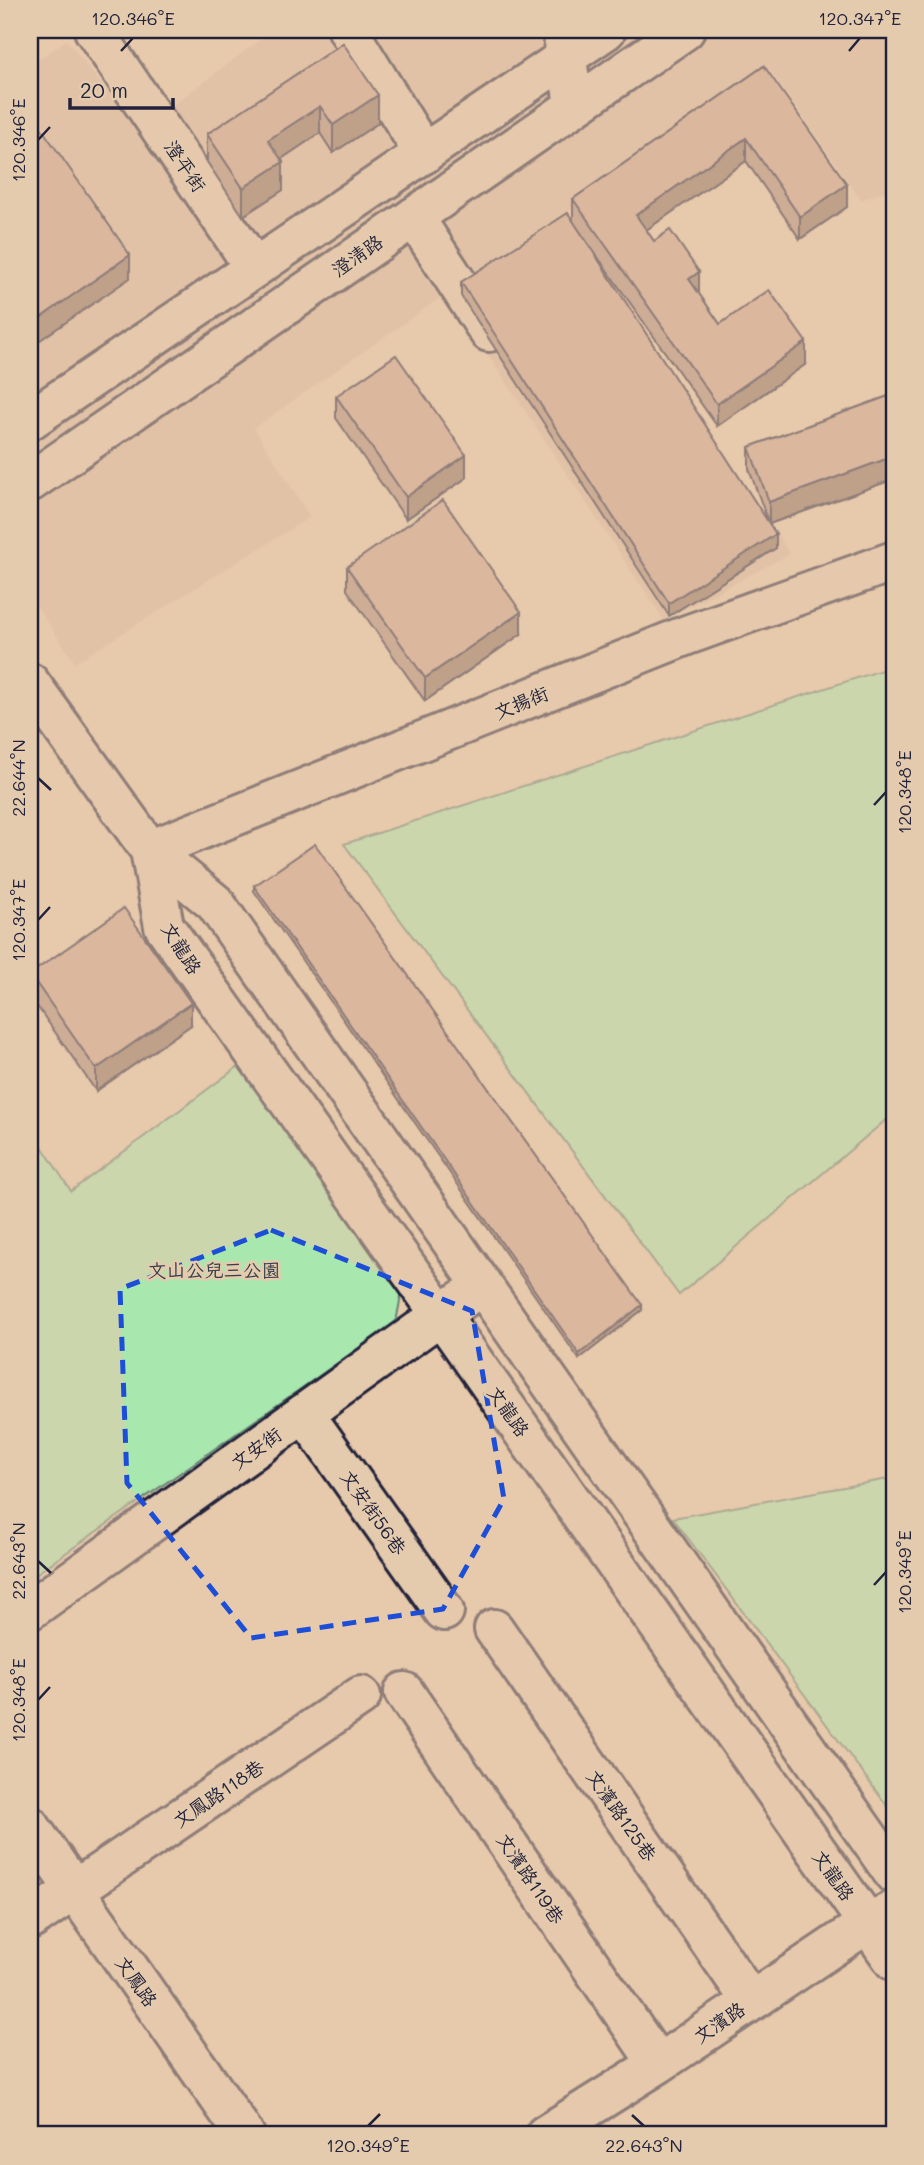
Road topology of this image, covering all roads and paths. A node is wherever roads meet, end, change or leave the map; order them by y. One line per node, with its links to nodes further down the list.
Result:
1 (94, 30): 7 (street, 澄平街)
2 (121, 30): 7 (street)
3 (348, 30): 9 (street)
4 (606, 30): 6 (street)
5 (685, 30): 8 (street, 澄清路)
6 (564, 43): 8 (street); 9 (street)
7 (131, 84): 11 (street, 澄平街)
8 (574, 104): 14 (street, 澄清路)
9 (424, 154): 11 (street)
10 (414, 217): 12 (street)
11 (254, 267): 13 (street)
12 (505, 356)
13 (30, 420)
14 (30, 482)
15 (894, 561): 17 (street, 文揚街)
16 (664, 600): 17 (street)
17 (687, 635): 19 (street, 文揚街)
18 (30, 683): 19 (street, 文龍路)
19 (150, 850): 20 (street, 文龍路); 21 (street, 文龍路)
20 (481, 1284): 21 (street, 文安街); 29 (street, 文龍路)
21 (442, 1315): 22 (street, 文安街); 31 (street, 文龍路)
22 (304, 1413): 23 (street, 文安街); 24 (street, 文安街56巷)
23 (30, 1610)
24 (444, 1611)
25 (494, 1629): 34 (street, 文濱路125巷)
26 (404, 1692): 35 (street, 文濱路119巷)
27 (361, 1696): 30 (street, 文鳳路118巷)
28 (30, 1826): 30 (street, 文鳳路)
29 (894, 1874)
30 (75, 1891): 32 (street, 文鳳路118巷); 36 (street, 文鳳路)
31 (881, 1916): 33 (street, 文龍路); 34 (street, 文濱路)
32 (30, 1920)
33 (894, 1961)
34 (751, 2001): 35 (street, 文濱路)
35 (658, 2064): 37 (street, 文濱路)
36 (245, 2135)
37 (545, 2135)

